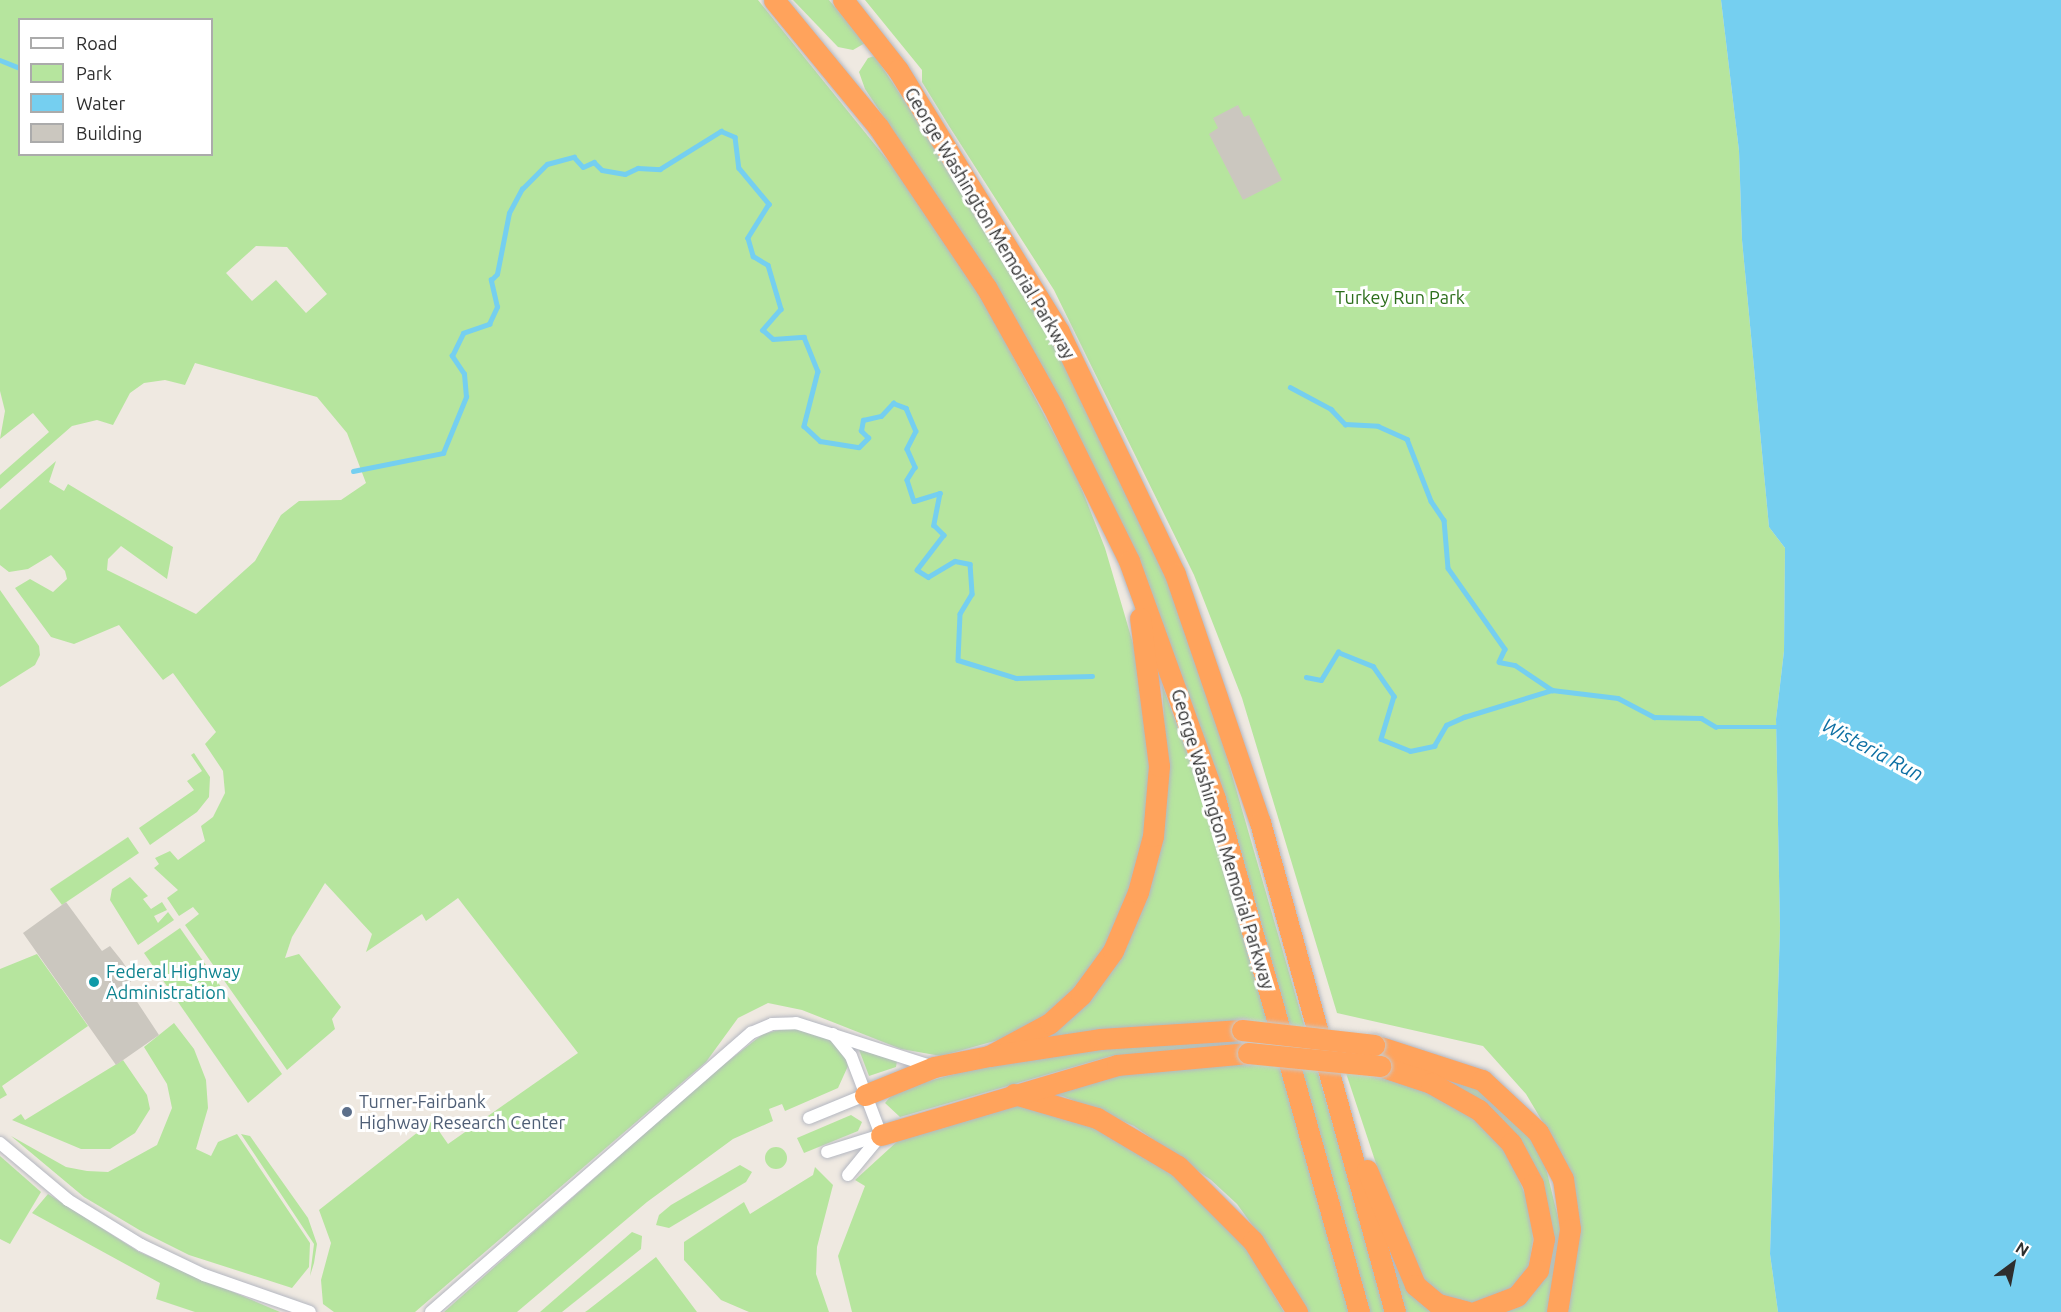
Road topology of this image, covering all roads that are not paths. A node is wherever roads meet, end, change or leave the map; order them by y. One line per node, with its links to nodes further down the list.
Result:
1 (774, 0): 3 (highway, George Washington Memorial Parkway)
2 (843, 0): 7 (highway, George Washington Memorial Parkway)
3 (1129, 561): 5 (highway); 18 (highway, George Washington Memorial Parkway)
4 (830, 1031): 6 (street); 9 (street); 16 (street)
5 (989, 1056): 6 (highway); 22 (highway, bridge)
6 (934, 1067): 9 (highway)
7 (1333, 1086): 19 (highway, George Washington Memorial Parkway); 20 (highway)
8 (1011, 1094): 11 (highway); 17 (highway); 21 (highway, bridge)
9 (866, 1095): 10 (street); 11 (street)
10 (809, 1118)
11 (880, 1135): 13 (street); 14 (street)
12 (0, 1143): 15 (street)
13 (827, 1152)
14 (848, 1175)
15 (310, 1312)
16 (431, 1312)
17 (1297, 1312)
18 (1359, 1312)
19 (1395, 1312)
20 (1467, 1312)
21 (1475, 1312)
22 (1557, 1312)

